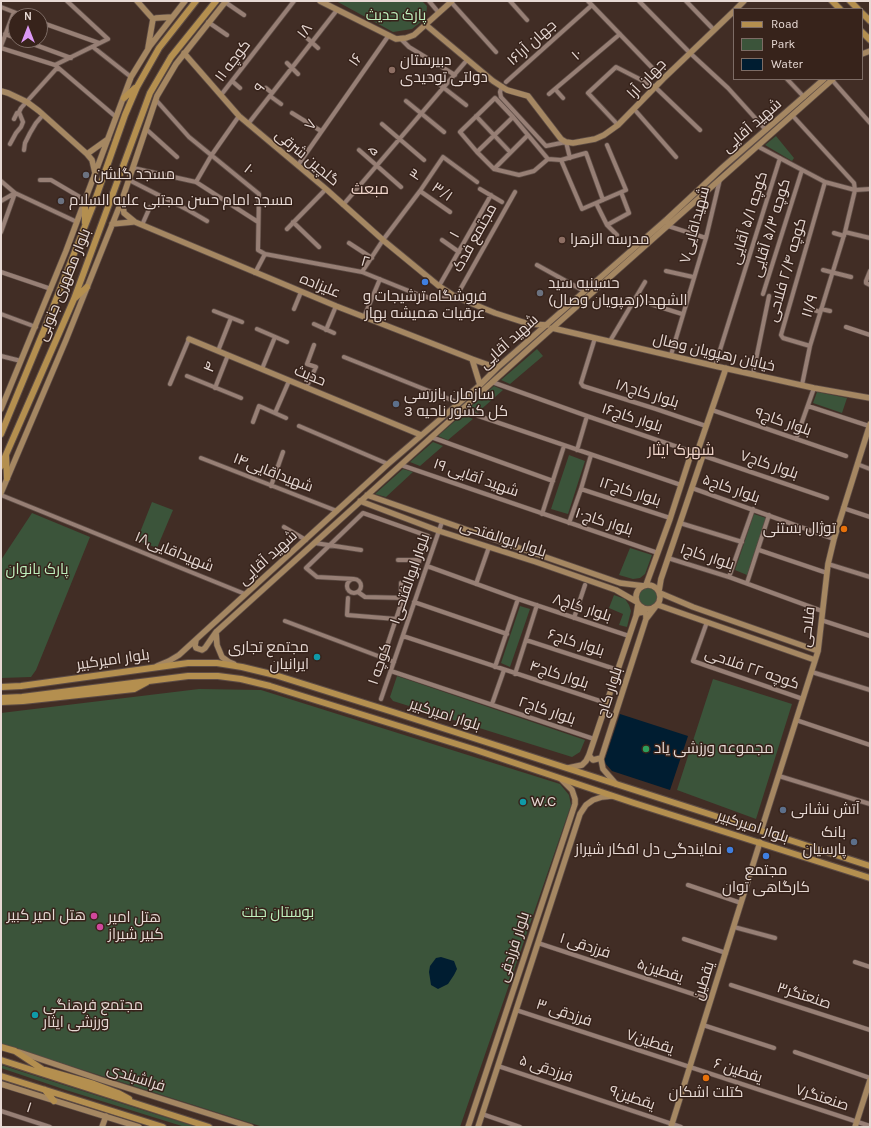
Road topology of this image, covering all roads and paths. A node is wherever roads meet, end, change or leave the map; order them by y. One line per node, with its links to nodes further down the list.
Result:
1 (67, 1): 35 (street)
2 (137, 1): 21 (street)
3 (185, 1): 20 (street)
4 (196, 1): 60 (main road, بلوار مطهری جنوبی)
5 (216, 1): 90 (main road, بلوار مطهری جنوبی)
6 (226, 1): 19 (street); 23 (street)
7 (294, 1): 58 (street, کوچه ۱۱)
8 (320, 1): 16 (street)
9 (428, 1): 18 (street)
10 (510, 1): 22 (street)
11 (588, 1): 15 (street)
12 (638, 1): 43 (street)
13 (686, 1): 27 (street)
14 (452, 2): 18 (street); 41 (street)
15 (592, 5): 29 (street); 59 (street, جهان آرا۱۶)
16 (337, 10): 31 (street); 34 (street, ۱۸)
17 (733, 10): 27 (street, جهان آرا)
18 (439, 13): 24 (street)
19 (244, 15)
20 (172, 17): 21 (street); 40 (street)
21 (153, 19): 40 (street)
22 (527, 20)
23 (208, 22): 30 (street); 42 (street)
24 (426, 24): 33 (street); 45 (street)
25 (48, 25): 35 (street)
26 (8, 28): 28 (street)
27 (714, 30): 43 (street, جهان آرا)
28 (6, 34): 36 (street)
29 (620, 34): 53 (street); 65 (street, ۱۰)
30 (227, 35)
31 (389, 35): 33 (street); 72 (street, ۱۶)
32 (307, 38): 34 (street)
33 (401, 39): 50 (street)
34 (312, 42): 39 (street); 48 (street, ۱۸)
35 (98, 43): 37 (street)
36 (1, 47): 47 (street)
37 (93, 47): 44 (street); 51 (street)
38 (44, 48): 44 (street)
39 (318, 48)
40 (148, 50): 51 (street)
41 (496, 52)
42 (184, 53): 69 (street, گلچین شرقی); 74 (street)
43 (690, 53): 53 (street, جهان آرا); 97 (street)
44 (71, 58): 47 (street)
45 (467, 60): 50 (street, ۵); 59 (street)
46 (287, 63): 48 (street)
47 (56, 66): 76 (street); 87 (street)
48 (292, 68): 49 (street); 67 (street, ۹)
49 (298, 74)
50 (455, 75): 64 (street, ۵)
51 (131, 77): 71 (street)
52 (431, 78): 64 (street)
53 (663, 79): 61 (street, جهان آرا)
54 (788, 80): 70 (street)
55 (823, 80): 70 (street, شهید آقایی)
56 (832, 80): 84 (street, شهید آقایی)
57 (834, 80): 91 (street)
58 (232, 81): 62 (street); 69 (street, کوچه ۱۱)
59 (504, 84): 104 (street); 104 (street, جهان آرا)
60 (137, 87): 71 (main road); 162 (main road, بلوار مطهری جنوبی)
61 (655, 87): 79 (street, جهان آرا); 94 (street); 96 (street)
62 (240, 88)
63 (266, 88): 67 (street)
64 (444, 88): 78 (street); 82 (street, ۵)
65 (556, 89): 68 (street, ۱۰); 73 (street)
66 (1, 91): 76 (street)
67 (271, 94): 77 (street); 92 (street, ۹)
68 (549, 94)
69 (221, 96): 85 (street, گلچین شرقی)
70 (804, 97): 97 (street, شهید آقایی)
71 (124, 98): 87 (street)
72 (344, 98): 98 (street, ۷)
73 (563, 98)
74 (156, 100): 95 (street); 113 (street)
75 (406, 101): 82 (street)
76 (27, 102): 80 (street); 83 (street)
77 (281, 104)
78 (466, 105)
79 (634, 109): 94 (street, جهان آرا); 115 (street)
80 (19, 112): 89 (street); 105 (street)
81 (292, 113): 98 (street)
82 (422, 113): 99 (street); 103 (street, ۵)
83 (43, 115): 108 (street); 112 (street)
84 (792, 115): 107 (street, شهید آقایی); 138 (street)
85 (239, 116): 92 (street, گلچین شرقی); 113 (street)
86 (476, 116): 88 (street); 100 (street); 110 (street)
87 (116, 117): 102 (street)
88 (512, 117): 100 (street); 101 (street)
89 (14, 119)
90 (140, 122): 95 (main road); 199 (main road, بلوار مطهری جنوبی)
91 (870, 123)
92 (248, 124): 121 (street, گلچین شرقی)
93 (382, 124): 103 (street)
94 (618, 125): 104 (street, جهان آرا)
95 (146, 127): 114 (street); 123 (street)
96 (700, 130)
97 (766, 130): 175 (street, شهید آقایی)
98 (321, 131): 121 (street, ۷)
99 (444, 132)
100 (495, 135): 110 (street); 111 (street)
101 (528, 135): 111 (street); 118 (street)
102 (108, 138): 112 (street); 126 (street)
103 (400, 139): 119 (street); 122 (street, ۵)
104 (566, 142): 116 (street)
105 (10, 144)
106 (607, 145): 141 (street)
107 (757, 146): 117 (street); 127 (street, شهید آقایی)
108 (24, 150)
109 (359, 150): 122 (street)
110 (476, 152): 124 (street)
111 (510, 152): 124 (street)
112 (87, 154): 126 (street)
113 (211, 156): 131 (street); 156 (street, ۱۰)
114 (177, 157)
115 (676, 157)
116 (570, 158): 120 (street); 146 (street)
117 (780, 158): 125 (street); 236 (street, کوچه ۵/۱ آقایی)
118 (548, 159): 120 (street); 124 (street)
119 (424, 160)
120 (560, 160): 149 (street)
121 (298, 166): 135 (street, گلچین شرقی)
122 (377, 166): 134 (street); 150 (street, ۵)
123 (133, 168): 129 (street); 131 (street)
124 (494, 169)
125 (802, 170): 133 (street); 196 (street, کوچه ۵/۳ آقایی)
126 (95, 174): 144 (street)
127 (720, 179): 161 (street, شهید آقایی); 168 (street, شهیداقایی۷)
128 (40, 180): 144 (street)
129 (129, 180): 145 (street); 153 (street)
130 (1, 181): 142 (street)
131 (196, 182): 156 (street)
132 (477, 182): 139 (street, ۳)
133 (825, 182): 138 (street); 228 (street, کوچه ۲/۴ فلاحی)
134 (401, 187)
135 (326, 189): 150 (street, گلچین شرقی); 157 (street)
136 (480, 189): 143 (street)
137 (870, 189): 138 (street)
138 (855, 190): 166 (street, ۱۱/۹)
139 (420, 191): 152 (street, ۳/۱); 170 (street, ۳)
140 (515, 192): 198 (street, مجتمع فدک)
141 (621, 192): 146 (street); 159 (street)
142 (15, 193): 147 (street); 154 (street); 164 (street)
143 (491, 195): 148 (street); 174 (street, ۱)
144 (85, 200): 154 (street); 162 (main road)
145 (122, 200): 155 (street); 158 (street)
146 (604, 200): 149 (street)
147 (1, 201)
148 (502, 202)
149 (596, 203): 159 (street)
150 (343, 205): 170 (street, گلچین شرقی)
151 (150, 207): 160 (street)
152 (450, 212)
153 (207, 221)
154 (77, 222): 193 (street)
155 (134, 222): 158 (street, علیزاده); 160 (street, علیزاده)
156 (258, 222): 176 (street, ۱۰)
157 (293, 222): 163 (street); 173 (street)
158 (112, 224): 192 (street)
159 (607, 224): 167 (street)
160 (142, 225): 185 (street, علیزاده)
161 (668, 226): 168 (street); 175 (street, شهید آقایی)
162 (84, 227): 264 (main road, بلوار مطهری جنوبی)
163 (287, 229)
164 (1, 232)
165 (834, 233): 166 (street)
166 (844, 234): 169 (street); 184 (street, ۱۱/۹)
167 (617, 235)
168 (706, 238): 186 (street, شهیداقایی۷)
169 (870, 238)
170 (383, 240): 177 (street); 191 (street, گلچین شرقی)
171 (442, 240): 174 (street)
172 (349, 242): 177 (street)
173 (319, 247)
174 (459, 252): 191 (street, ۱)
175 (633, 252): 194 (street, شهید آقایی); 214 (street, شهید آقایی)
176 (265, 254): 183 (street, ۲); 185 (street)
177 (372, 258): 183 (street)
178 (537, 265): 194 (street)
179 (823, 270): 184 (street)
180 (666, 271): 186 (street)
181 (870, 271): 190 (street)
182 (1, 272): 193 (street)
183 (362, 272): 188 (street, ۲)
184 (832, 272): 187 (street); 204 (street, ۱۱/۹)
185 (255, 273): 195 (street, علیزاده)
186 (694, 277): 208 (street, شهیداقایی۷)
187 (851, 277)
188 (380, 279): 198 (street, ۲); 209 (street)
189 (645, 282): 225 (street)
190 (870, 285)
191 (439, 286): 198 (street, گلچین شرقی)
192 (87, 287): 199 (main road); 281 (street)
193 (51, 289): 215 (street)
194 (584, 291): 214 (street, شهید آقایی)
195 (301, 292): 201 (street, علیزاده); 202 (street)
196 (763, 294)
197 (769, 296): 240 (street)
198 (456, 297): 213 (street, گلچین شرقی)
199 (74, 299): 272 (main road, بلوار مطهری جنوبی)
200 (647, 303): 208 (street)
201 (336, 306): 209 (street, علیزاده); 218 (street)
202 (294, 309)
203 (811, 309): 204 (street)
204 (821, 310): 206 (street); 228 (street, ۱۱/۹)
205 (214, 311): 210 (street)
206 (830, 311)
207 (1, 314): 215 (street)
208 (682, 314): 230 (street, شهیداقایی۷)
209 (364, 317): 234 (street, علیزاده)
210 (231, 318): 211 (street); 229 (street)
211 (242, 322)
212 (314, 324): 218 (street)
213 (529, 324): 214 (street, گلچین شرقی); 220 (street)
214 (550, 326): 220 (street, شهید آقایی); 223 (street, خیابان رهپویان وصال); 243 (street, شهید آقایی)
215 (36, 327): 235 (street)
216 (846, 327): 221 (street)
217 (257, 329): 222 (street)
218 (326, 330): 219 (street)
219 (334, 333)
220 (535, 336): 237 (street, شهید آقایی)
221 (870, 336)
222 (275, 337): 226 (street); 239 (street)
223 (595, 338): 225 (street, خیابان رهپویان وصال); 263 (street, بلوار کاج۱۸)
224 (189, 339): 229 (street, حدیث); 244 (street)
225 (610, 341): 230 (street, خیابان رهپویان وصال)
226 (287, 342)
227 (314, 346): 248 (street)
228 (810, 346): 246 (street, ۱۱/۹)
229 (218, 351): 232 (street, حدیث)
230 (671, 355): 236 (street, خیابان رهپویان وصال)
231 (1, 356): 235 (street)
232 (228, 356): 239 (street, حدیث); 247 (street, ۴)
233 (344, 357): 252 (street)
234 (472, 359): 237 (street, علیزاده); 245 (street)
235 (21, 361): 254 (street)
236 (715, 366): 238 (street, خیابان رهپویان وصال)
237 (497, 368): 245 (street, شهید آقایی)
238 (726, 368): 240 (street, خیابان رهپویان وصال); 256 (street)
239 (262, 370): 242 (street, حدیث)
240 (752, 374): 246 (street, خیابان رهپویان وصال)
241 (187, 376): 247 (street)
242 (289, 381): 248 (street, حدیث); 257 (street)
243 (492, 382): 255 (street, شهید آقایی); 258 (street, بلوار کاج۱۶)
244 (170, 384)
245 (480, 385): 252 (street, شهید آقایی)
246 (802, 385): 249 (street, خیابان رهپویان وصال)
247 (215, 388): 250 (street)
248 (306, 388): 265 (street, حدیث)
249 (814, 388): 251 (street, خیابان رهپویان وصال); 253 (street)
250 (241, 398)
251 (870, 398)
252 (459, 403): 265 (street, شهید آقایی)
253 (808, 406): 261 (street); 267 (street)
254 (2, 407)
255 (461, 410): 266 (street, شهید آقایی); 268 (street)
256 (712, 410): 263 (street); 267 (street, بلوار کاج۹)
257 (275, 413): 259 (street); 260 (street)
258 (587, 416): 269 (street); 271 (street, بلوار کاج۱۶)
259 (286, 418)
260 (253, 422)
261 (870, 425): 278 (street, فلاحی)
262 (299, 426): 276 (street)
263 (706, 426): 271 (street)
264 (1, 434)
265 (421, 435): 276 (street, شهید آقایی)
266 (431, 437): 277 (street, شهید آقایی); 282 (street)
267 (796, 440): 274 (street, بلوار کاج۹)
268 (564, 446): 269 (street); 282 (street)
269 (577, 450): 273 (street)
270 (284, 452): 284 (street)
271 (697, 453): 283 (street); 285 (street); 289 (street, بلوار کاج۷)
272 (6, 455): 279 (main road, بلوار مطهری جنوبی); 281 (main road)
273 (591, 455): 283 (street); 286 (street)
274 (846, 456)
275 (201, 458): 284 (street, شهیداقایی۱۴)
276 (388, 464): 295 (street, شهید آقایی)
277 (401, 464): 288 (street, شهید آقایی); 296 (street, شهید آقایی ۱۹)
278 (857, 464): 280 (street); 293 (street, فلاحی)
279 (1, 466)
280 (870, 469)
281 (7, 478): 287 (street)
282 (553, 481): 296 (street)
283 (681, 485): 291 (street)
284 (271, 486): 295 (street, شهیداقایی۱۴)
285 (692, 488): 292 (street); 294 (street, بلوار کاج۵)
286 (581, 489): 299 (street, بلوار کاج۱۲); 301 (street)
287 (1, 494): 336 (street, شهیداقایی۱۸)
288 (368, 495): 290 (street, شهید آقایی); 300 (street, بلوار ابوالفتحی)
289 (827, 498)
290 (360, 502): 304 (street, بلوار ابوالفتحی); 308 (street, شهید آقایی)
291 (676, 502): 292 (street); 299 (street)
292 (686, 506): 302 (street)
293 (843, 508): 298 (street); 305 (street, فلاحی)
294 (753, 509): 297 (street, بلوار کاج۵); 307 (street)
295 (337, 511): 306 (street, شهید آقایی)
296 (542, 514): 301 (street, بلوار کاج۱۰)
297 (769, 516): 305 (street, بلوار کاج۵); 312 (street)
298 (870, 517)
299 (670, 518): 313 (street)
300 (442, 522): 304 (street, بلوار ابوالفتحی۱); 314 (street, بلوار ابوالفتحی)
301 (569, 523): 313 (street, بلوار کاج۱۰)
302 (680, 523): 307 (street); 315 (street)
303 (284, 527): 306 (street)
304 (439, 531): 310 (street, بلوار ابوالفتحی); 320 (street, بلوار ابوالفتحی۱)
305 (834, 539): 319 (street, فلاحی)
306 (306, 540): 336 (street, شهید آقایی)
307 (742, 542): 323 (street)
308 (315, 543): 309 (street); 355 (street, شهید آقایی)
309 (329, 546): 311 (street); 317 (street); 325 (street)
310 (489, 547): 318 (street, بلوار ابوالفتحی); 330 (street)
311 (361, 550)
312 (759, 550): 321 (street); 329 (street)
313 (658, 553): 322 (street)
314 (540, 554): 318 (street); 328 (street, بلوار ابوالفتحی)
315 (668, 558): 323 (street, بلوار کاج۱); 326 (street)
316 (398, 560): 317 (street)
317 (419, 560): 338 (street)
318 (536, 562): 333 (street, بلوار ابوالفتحی)
319 (828, 564): 321 (street, فلاحی); 324 (street)
320 (427, 566): 330 (street, بلوار کاج۸); 341 (street, بلوار ابوالفتحی۱)
321 (827, 573): 346 (street, فلاحی)
322 (651, 575): 326 (street); 332 (street)
323 (729, 577): 329 (street, بلوار کاج۱)
324 (870, 577)
325 (354, 579): 334 (street); 334 (street)
326 (661, 579): 335 (street)
327 (401, 583): 338 (street)
328 (620, 583): 332 (street, بلوار ابوالفتحی); 333 (street)
329 (747, 583): 346 (street, بلوار کاج۱)
330 (476, 584): 339 (street, بلوار کاج۸)
331 (585, 585): 348 (street)
332 (645, 585): 335 (street); 342 (street)
333 (616, 590): 342 (street, بلوار ابوالفتحی)
334 (358, 592): 338 (street)
335 (659, 592): 340 (street); 344 (street)
336 (245, 594): 361 (street, شهید آقایی)
337 (348, 598): 349 (street)
338 (401, 599): 349 (street)
339 (518, 599): 343 (street, بلوار کاج۸); 357 (street)
340 (672, 599): 345 (street); 354 (street)
341 (414, 602): 357 (street); 358 (street, بلوار ابوالفتحی۱)
342 (637, 603): 344 (street); 347 (street, بلوار کاج)
343 (537, 605): 348 (street, بلوار کاج۸); 362 (street)
344 (657, 606): 345 (street); 350 (street, بلوار کاج)
345 (668, 609): 353 (street)
346 (822, 611): 351 (street, فلاحی)
347 (636, 616): 350 (street); 359 (street, بلوار کاج)
348 (574, 618): 359 (street, بلوار کاج۸)
349 (396, 619): 364 (street)
350 (646, 619): 389 (street, بلوار کاج)
351 (821, 620): 360 (street); 363 (street, فلاحی)
352 (285, 621): 364 (street)
353 (707, 622): 356 (street); 379 (street, کوچه ۲۲ فلاحی)
354 (741, 624): 356 (street); 363 (street)
355 (216, 632): 361 (street, شهید آقایی); 369 (street)
356 (738, 632): 365 (street)
357 (507, 634): 368 (street)
358 (403, 636): 366 (street, کوچه ۱); 368 (street, بلوار کاج۴)
359 (629, 636): 371 (street, بلوار کاج)
360 (870, 636)
361 (197, 638): 367 (street, شهید آقایی)
362 (526, 640): 371 (street, بلوار کاج۶); 374 (street)
363 (818, 651): 365 (street, فلاحی)
364 (383, 658): 366 (street)
365 (815, 660): 373 (street, فلاحی)
366 (394, 662): 372 (street, کوچه ۱)
367 (155, 667): 369 (main road, بلوار امیرکبیر); 376 (main road, بلوار امیرکبیر)
368 (495, 667): 370 (street, بلوار کاج۴)
369 (242, 668): 385 (main road, بلوار امیرکبیر)
370 (504, 670): 374 (street, بلوار کاج۴); 383 (street)
371 (618, 670): 382 (street, بلوار کاج)
372 (391, 671): 378 (street, کوچه ۱); 383 (street, بلوار کاج۲)
373 (812, 672): 377 (street); 379 (street, فلاحی)
374 (515, 674): 382 (street, بلوار کاج۴)
375 (152, 680): 380 (main road, بلوار امیرکبیر); 381 (main road); 388 (main road, بلوار امیرکبیر)
376 (1, 687)
377 (870, 690)
378 (381, 699)
379 (803, 699): 386 (street, فلاحی)
380 (1, 700): 381 (main road)
381 (23, 701): 384 (main road)
382 (606, 703): 387 (street, بلوار کاج)
383 (492, 704): 390 (street, بلوار کاج۲)
384 (1, 705)
385 (393, 712): 388 (main road); 394 (main road, بلوار امیرکبیر)
386 (796, 720): 391 (street); 395 (street, فلاحی)
387 (601, 721): 389 (street); 390 (street, بلوار کاج)
388 (389, 722): 396 (main road, بلوار امیرکبیر)
389 (612, 725): 393 (street, بلوار کاج)
390 (594, 739): 392 (street, بلوار کاج)
391 (870, 745)
392 (589, 755): 393 (street); 394 (street)
393 (601, 758): 397 (street)
394 (567, 769): 397 (main road, بلوار امیرکبیر)
395 (779, 776): 399 (street); 402 (street, فلاحی)
396 (561, 779): 398 (main road, بلوار امیرکبیر); 400 (street, بلوار فرزدقی)
397 (616, 784): 402 (main road, بلوار امیرکبیر)
398 (614, 796): 401 (street, بلوار فرزدقی); 403 (main road, بلوار امیرکبیر)
399 (870, 804)
400 (572, 812): 401 (street); 451 (street, بلوار فرزدقی)
401 (580, 814): 411 (street, بلوار فرزدقی)
402 (761, 831): 404 (main road, بلوار امیرکبیر)
403 (760, 842): 405 (main road, بلوار امیرکبیر); 407 (street, یقطین)
404 (870, 866)
405 (870, 878)
406 (688, 885): 407 (street)
407 (741, 903): 408 (street, یقطین)
408 (734, 927): 409 (street); 412 (street, یقطین)
409 (775, 938)
410 (684, 939): 412 (street)
411 (538, 943): 415 (street, فرزدقی ۱); 418 (street, بلوار فرزدقی)
412 (726, 953): 417 (street, یقطین)
413 (855, 962): 414 (street)
414 (870, 967)
415 (624, 972): 417 (street, یقطین۵)
416 (731, 985): 420 (street, صنعتگر۳)
417 (711, 1000): 419 (street, یقطین)
418 (516, 1010): 421 (street, فرزدقی ۳); 428 (street, بلوار فرزدقی)
419 (703, 1025): 423 (street); 429 (street, یقطین)
420 (870, 1030)
421 (603, 1039): 429 (street, یقطین۷)
422 (1, 1047): 424 (main road)
423 (774, 1048)
424 (15, 1051): 430 (main road); 450 (street, فراشبندی)
425 (794, 1052): 432 (street)
426 (1, 1055): 430 (main road)
427 (1, 1060): 438 (main road)
428 (498, 1066): 435 (street, فرزدقی ۵); 440 (street, بلوار فرزدقی)
429 (690, 1067): 436 (street, یقطین ۶); 443 (street, یقطین)
430 (42, 1069): 438 (main road)
431 (1, 1076): 434 (main road)
432 (870, 1079): 442 (street)
433 (1, 1084): 437 (street)
434 (45, 1090): 437 (main road); 448 (main road)
435 (585, 1095): 443 (street, یقطین۹)
436 (779, 1097): 442 (street, صنعتگر۷)
437 (54, 1101): 441 (street)
438 (146, 1108): 449 (main road, فراشبندی)
439 (1, 1111): 445 (street, ۱)
440 (482, 1114): 452 (street, بلوار فرزدقی); 453 (street)
441 (106, 1116): 446 (street); 447 (street)
442 (856, 1124): 444 (street, صنعتگر۷)
443 (672, 1126): 454 (street, یقطین۹)
444 (870, 1126)
445 (50, 1127)
446 (102, 1127)
447 (139, 1127)
448 (163, 1127)
449 (209, 1127)
450 (251, 1127)
451 (468, 1127)
452 (478, 1127)
453 (520, 1127)
454 (681, 1127)

